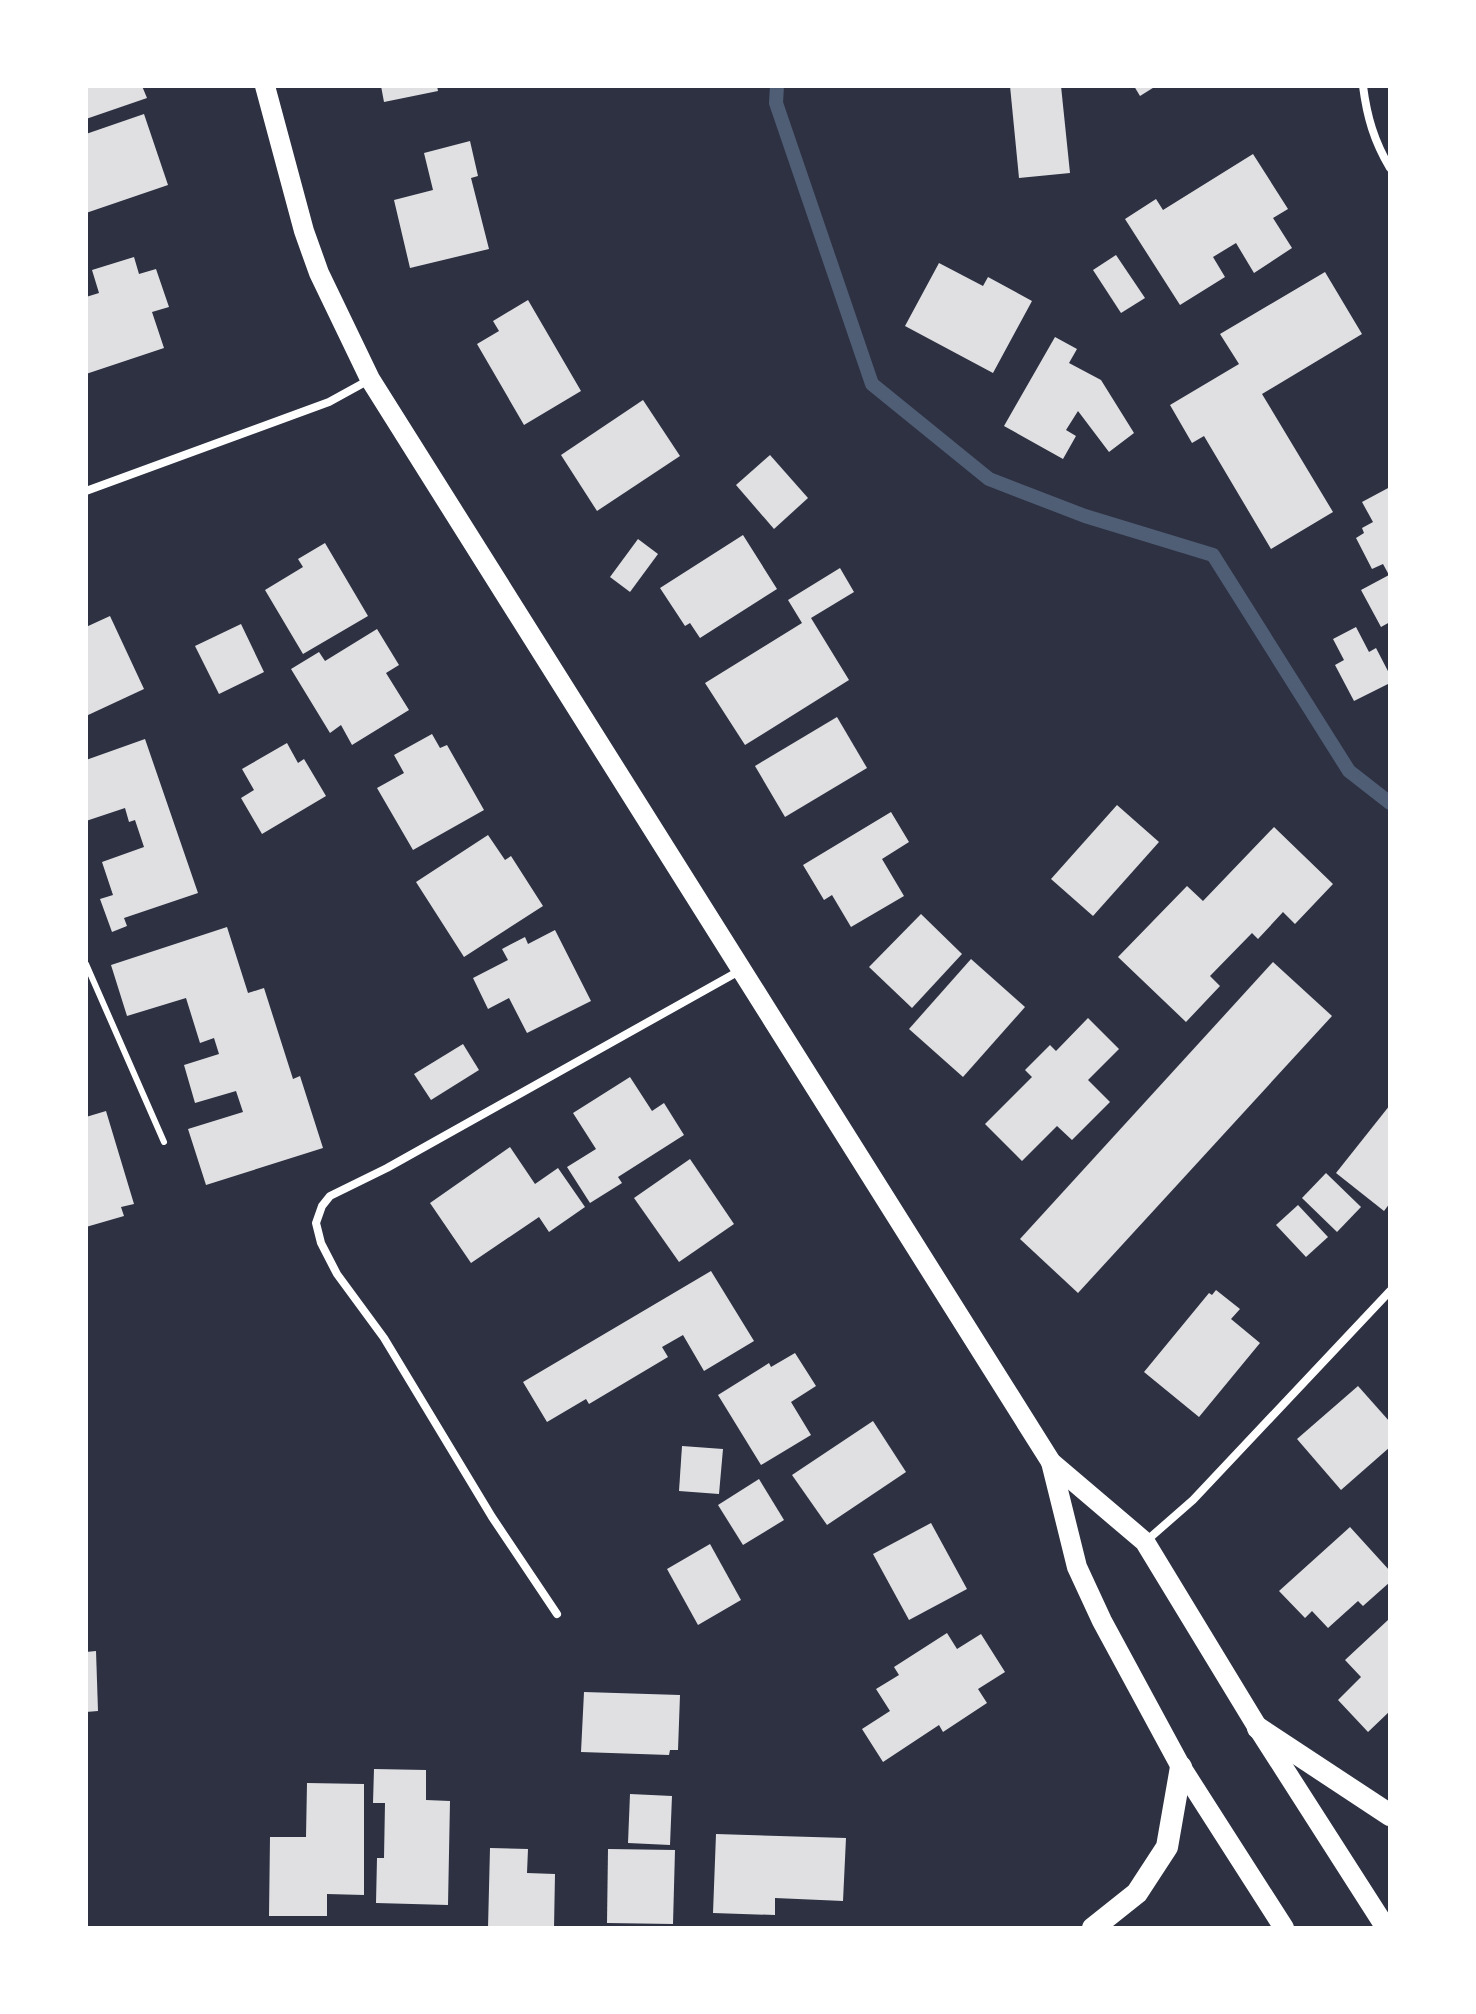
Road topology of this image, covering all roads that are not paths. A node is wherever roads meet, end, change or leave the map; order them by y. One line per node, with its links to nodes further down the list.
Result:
1 (265, 86): 4 (main road)
2 (1363, 86): 3 (street)
3 (1390, 168)
4 (370, 379): 5 (street); 7 (main road)
5 (86, 491)
6 (86, 964): 8 (lane)
7 (741, 970): 10 (main road); 12 (street)
8 (164, 1142)
9 (1390, 1291): 11 (street)
10 (1051, 1462): 11 (main road); 14 (main road)
11 (1145, 1542): 13 (main road)
12 (557, 1614)
13 (1258, 1728): 15 (highway); 18 (main road)
14 (1181, 1767): 16 (highway); 17 (main road)
15 (1390, 1815)
16 (1093, 1928)
17 (1284, 1928)
18 (1386, 1928)

